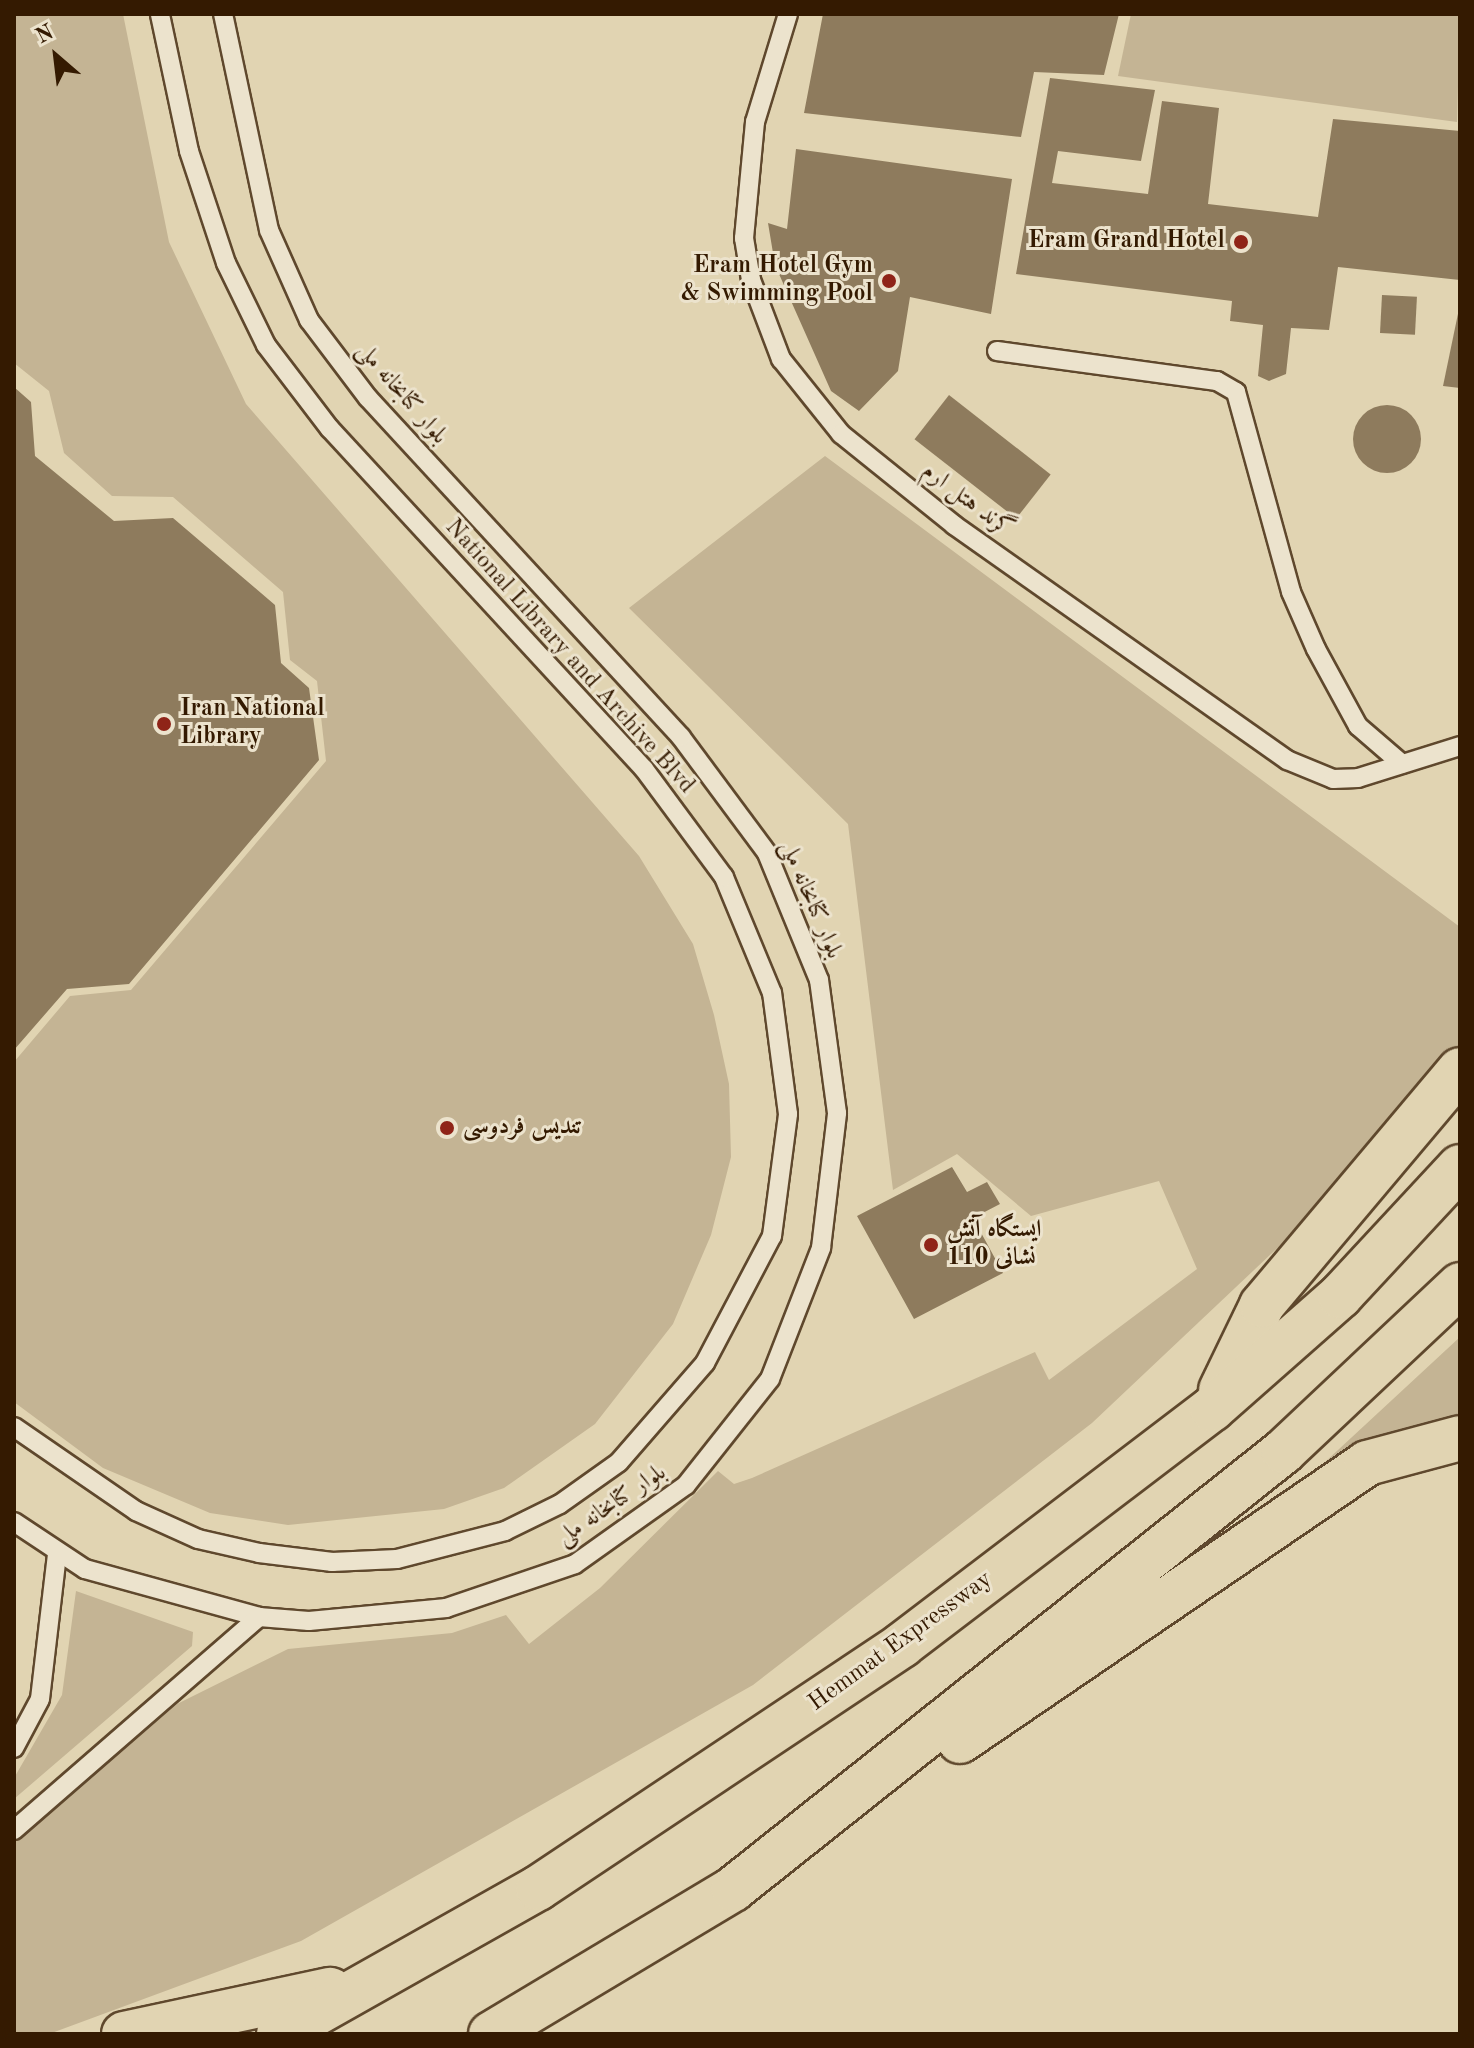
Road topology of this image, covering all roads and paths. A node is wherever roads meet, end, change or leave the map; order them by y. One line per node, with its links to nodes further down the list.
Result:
1 (160, 14): 11 (lane, National Library and Archive Blvd)
2 (223, 14): 15 (lane, بلوار کتابخانه ملی)
3 (788, 14): 6 (lane, گرند هتل ارم)
4 (997, 351): 6 (lane)
5 (1460, 746): 6 (lane, گرند هتل ارم)
6 (1402, 764)
7 (1460, 1070): 10 (highway)
8 (1460, 1167): 10 (highway, Hemmat Expressway)
9 (1460, 1285): 18 (highway)
10 (1212, 1409): 19 (highway, Hemmat Expressway)
11 (14, 1427)
12 (1460, 1438): 18 (highway)
13 (14, 1522): 14 (lane, بلوار کتابخانه ملی)
14 (57, 1554): 15 (lane, بلوار کتابخانه ملی); 16 (lane)
15 (259, 1617): 17 (lane)
16 (14, 1748)
17 (14, 1830)
18 (733, 1889): 22 (highway)
19 (372, 1982): 20 (highway); 21 (highway, Hemmat Expressway)
20 (124, 2034)
21 (279, 2034)
22 (491, 2034)

